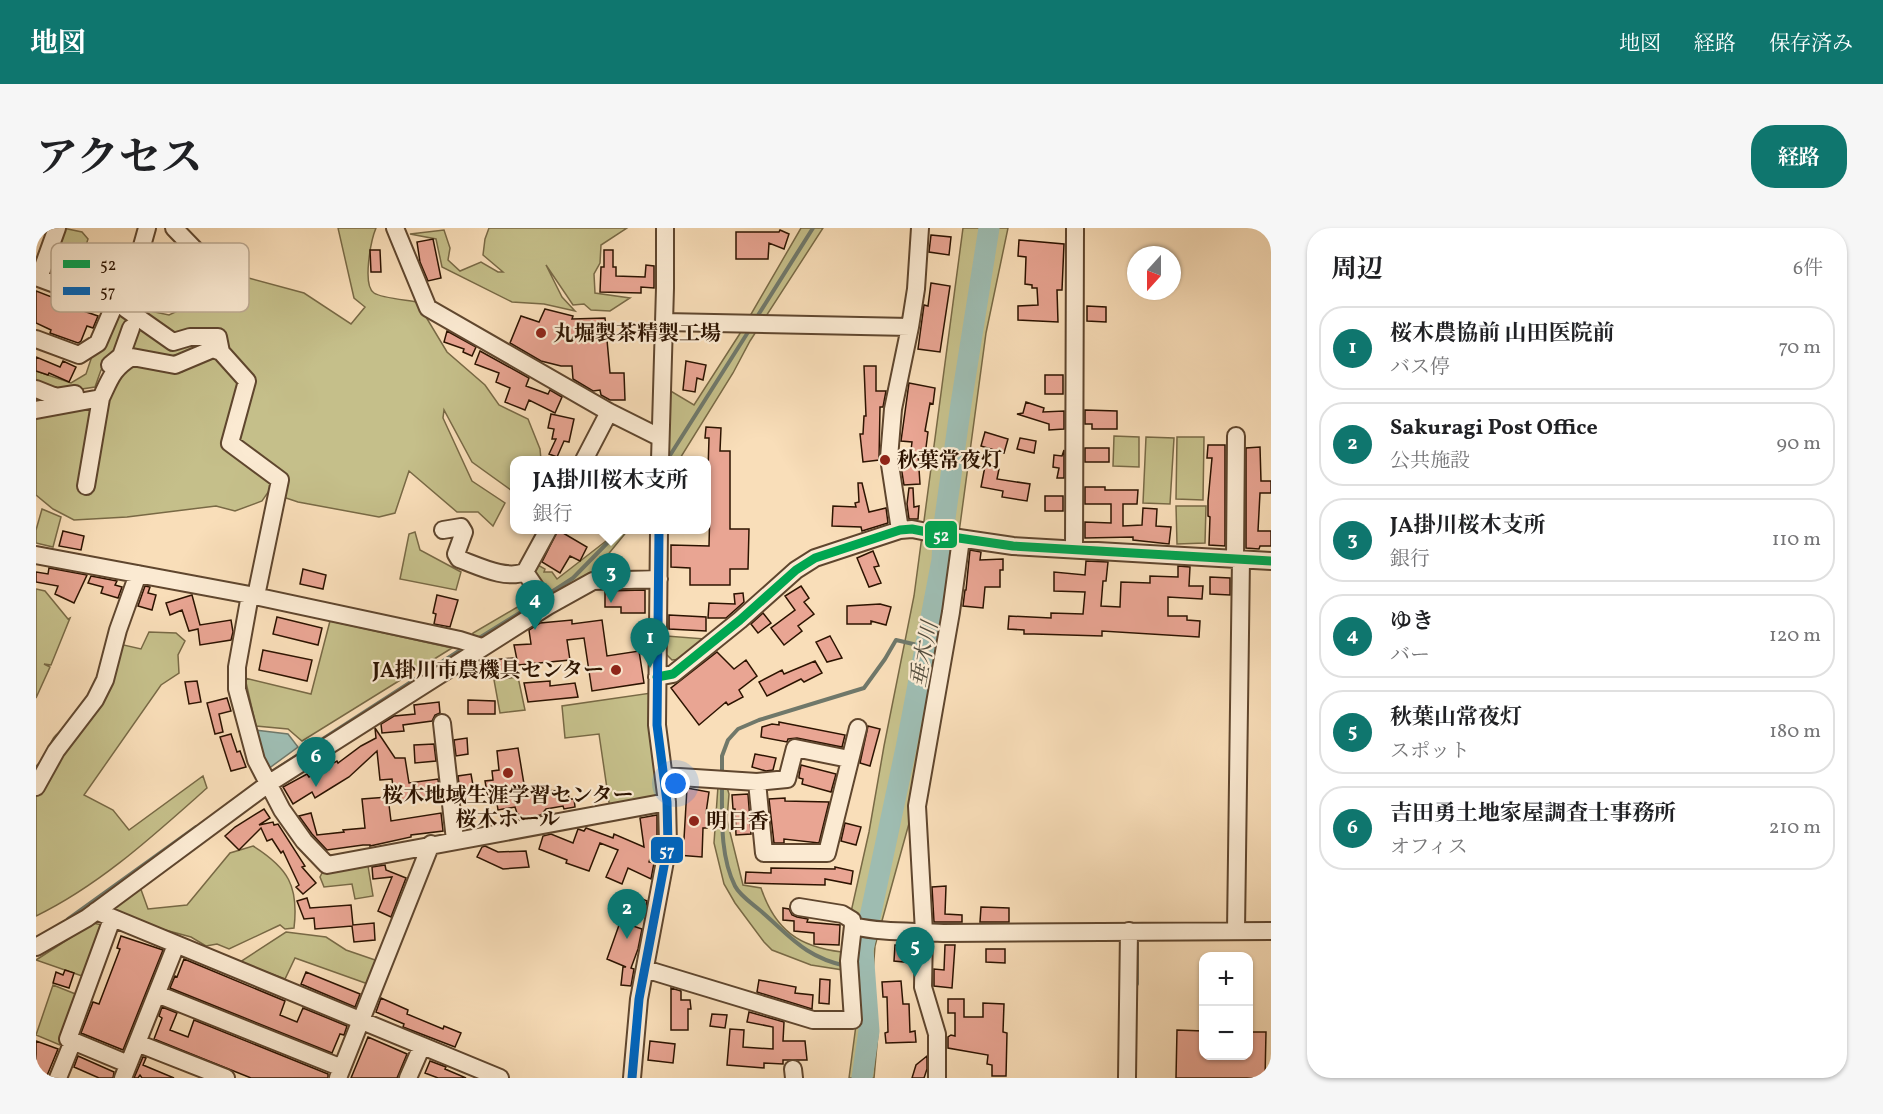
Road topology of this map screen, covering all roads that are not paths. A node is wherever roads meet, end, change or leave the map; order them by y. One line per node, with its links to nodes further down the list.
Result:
1 (57, 228): 10 (street)
2 (147, 228): 8 (street)
3 (174, 228): 9 (street)
4 (395, 228): 23 (street)
5 (665, 228): 13 (street)
6 (920, 228): 14 (street)
7 (1076, 228): 34 (street)
8 (143, 243)
9 (188, 243)
10 (37, 277)
11 (112, 312): 18 (street)
12 (130, 312): 17 (street)
13 (664, 322): 14 (street); 24 (street)
14 (910, 327): 30 (street)
15 (131, 328): 19 (street)
16 (36, 339): 18 (street)
17 (220, 352): 21 (street); 41 (street)
18 (79, 355): 19 (street)
19 (108, 367): 20 (street)
20 (36, 389)
21 (101, 399): 22 (street); 28 (street)
22 (36, 410)
23 (609, 412): 24 (street); 26 (street)
24 (659, 436): 27 (street)
25 (1236, 436): 36 (street)
26 (586, 456)
27 (660, 456)
28 (86, 486)
29 (443, 530): 38 (street)
30 (900, 530): 33 (street); 44 (street)
31 (546, 534): 38 (street)
32 (659, 534): 40 (street)
33 (956, 538): 34 (street); 62 (street)
34 (1074, 549): 36 (street)
35 (36, 555): 39 (street)
36 (1238, 559): 37 (street); 60 (street)
37 (1271, 561)
38 (525, 572): 42 (street)
39 (138, 574): 41 (street); 51 (street)
40 (659, 579): 42 (street); 44 (street)
41 (253, 595): 43 (street); 49 (street)
42 (544, 601): 43 (street)
43 (482, 647): 49 (street)
44 (657, 677): 48 (street)
45 (442, 723): 53 (street)
46 (858, 728): 47 (street)
47 (849, 759): 50 (street); 50 (street)
48 (664, 776): 50 (street); 52 (street)
49 (266, 778): 54 (street); 56 (street)
50 (758, 782)
51 (36, 787)
52 (667, 802): 53 (street); 65 (street)
53 (455, 840): 54 (street)
54 (431, 844): 67 (street)
55 (799, 907): 58 (street)
56 (96, 912): 57 (street); 64 (street)
57 (112, 919): 63 (street); 68 (street)
58 (853, 926): 62 (street); 65 (street)
59 (1129, 931): 60 (street); 62 (street); 79 (street)
60 (1236, 931): 61 (street)
61 (1271, 931)
62 (924, 932): 78 (street)
63 (176, 945): 66 (street); 67 (street)
64 (36, 947)
65 (645, 969): 77 (street)
66 (157, 994): 69 (street); 72 (street)
67 (362, 1021): 70 (street); 72 (street)
68 (73, 1041): 71 (street); 74 (street)
69 (137, 1043): 71 (street); 75 (street)
70 (422, 1046): 73 (street); 76 (street)
71 (127, 1073)
72 (340, 1073)
73 (489, 1076)
74 (58, 1078)
75 (225, 1078)
76 (408, 1078)
77 (632, 1078)
78 (937, 1078)
79 (1127, 1078)

